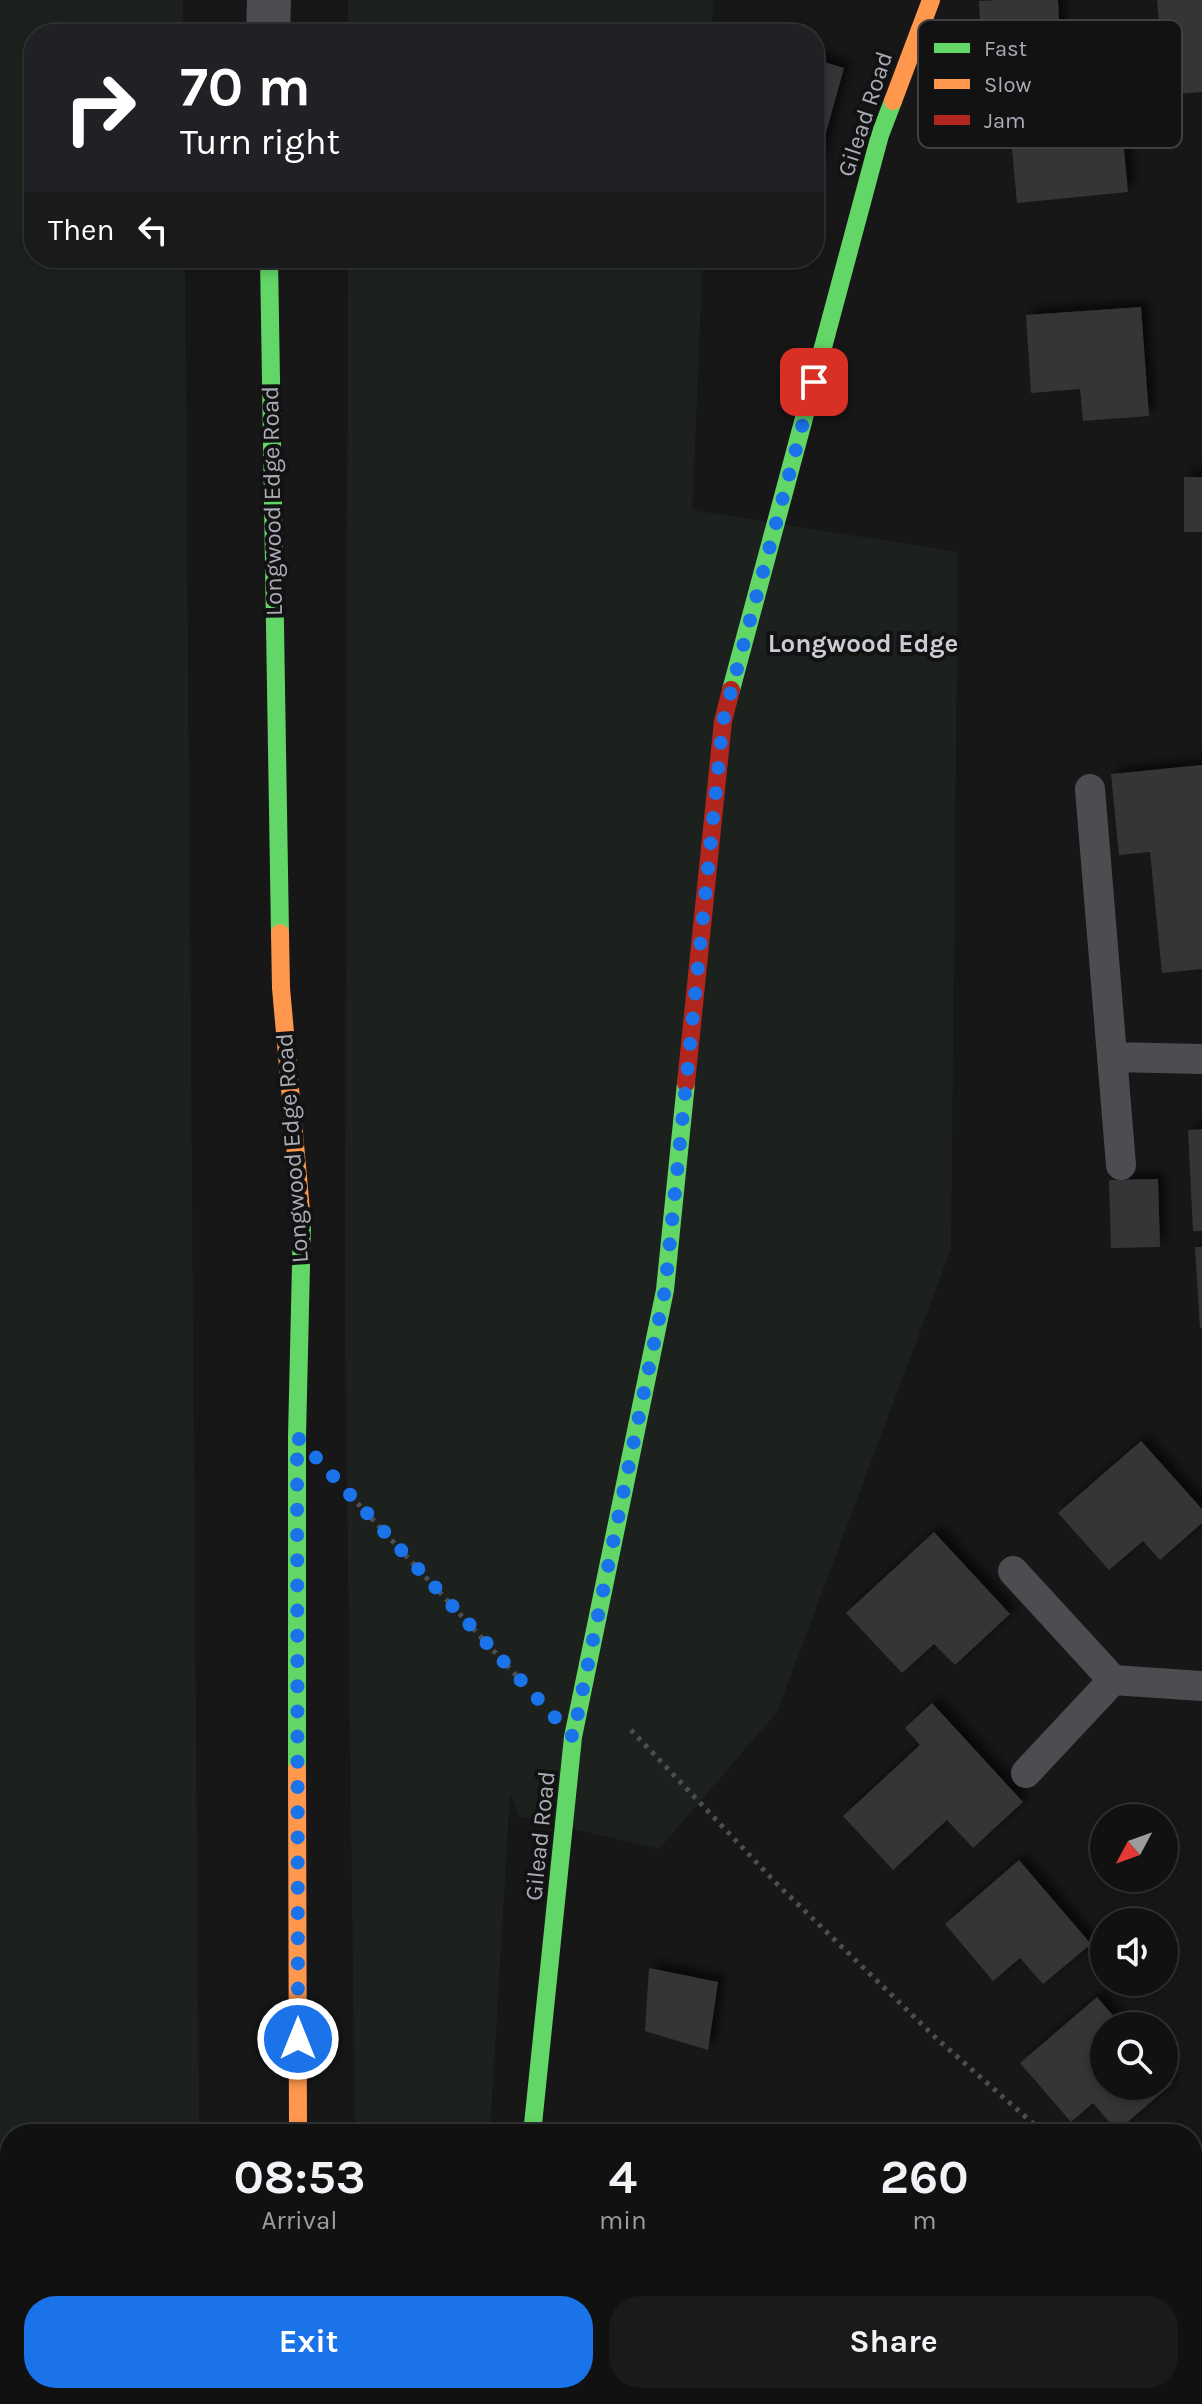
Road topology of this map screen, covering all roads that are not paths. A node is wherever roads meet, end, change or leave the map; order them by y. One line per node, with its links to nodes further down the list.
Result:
1 (269, 0): 4 (street)
2 (929, 1): 3 (street, Gilead Road)
3 (922, 20)
4 (268, 24)
5 (918, 31): 16 (street, Gilead Road)
6 (269, 268): 15 (street, Longwood Edge Road)
7 (1090, 789): 8 (lane)
8 (1112, 1057): 9 (lane); 10 (lane)
9 (1202, 1059)
10 (1121, 1165)
11 (1013, 1571): 12 (lane)
12 (1113, 1680): 13 (lane); 14 (lane)
13 (1202, 1686)
14 (1026, 1773)
15 (298, 2124)
16 (533, 2124)

